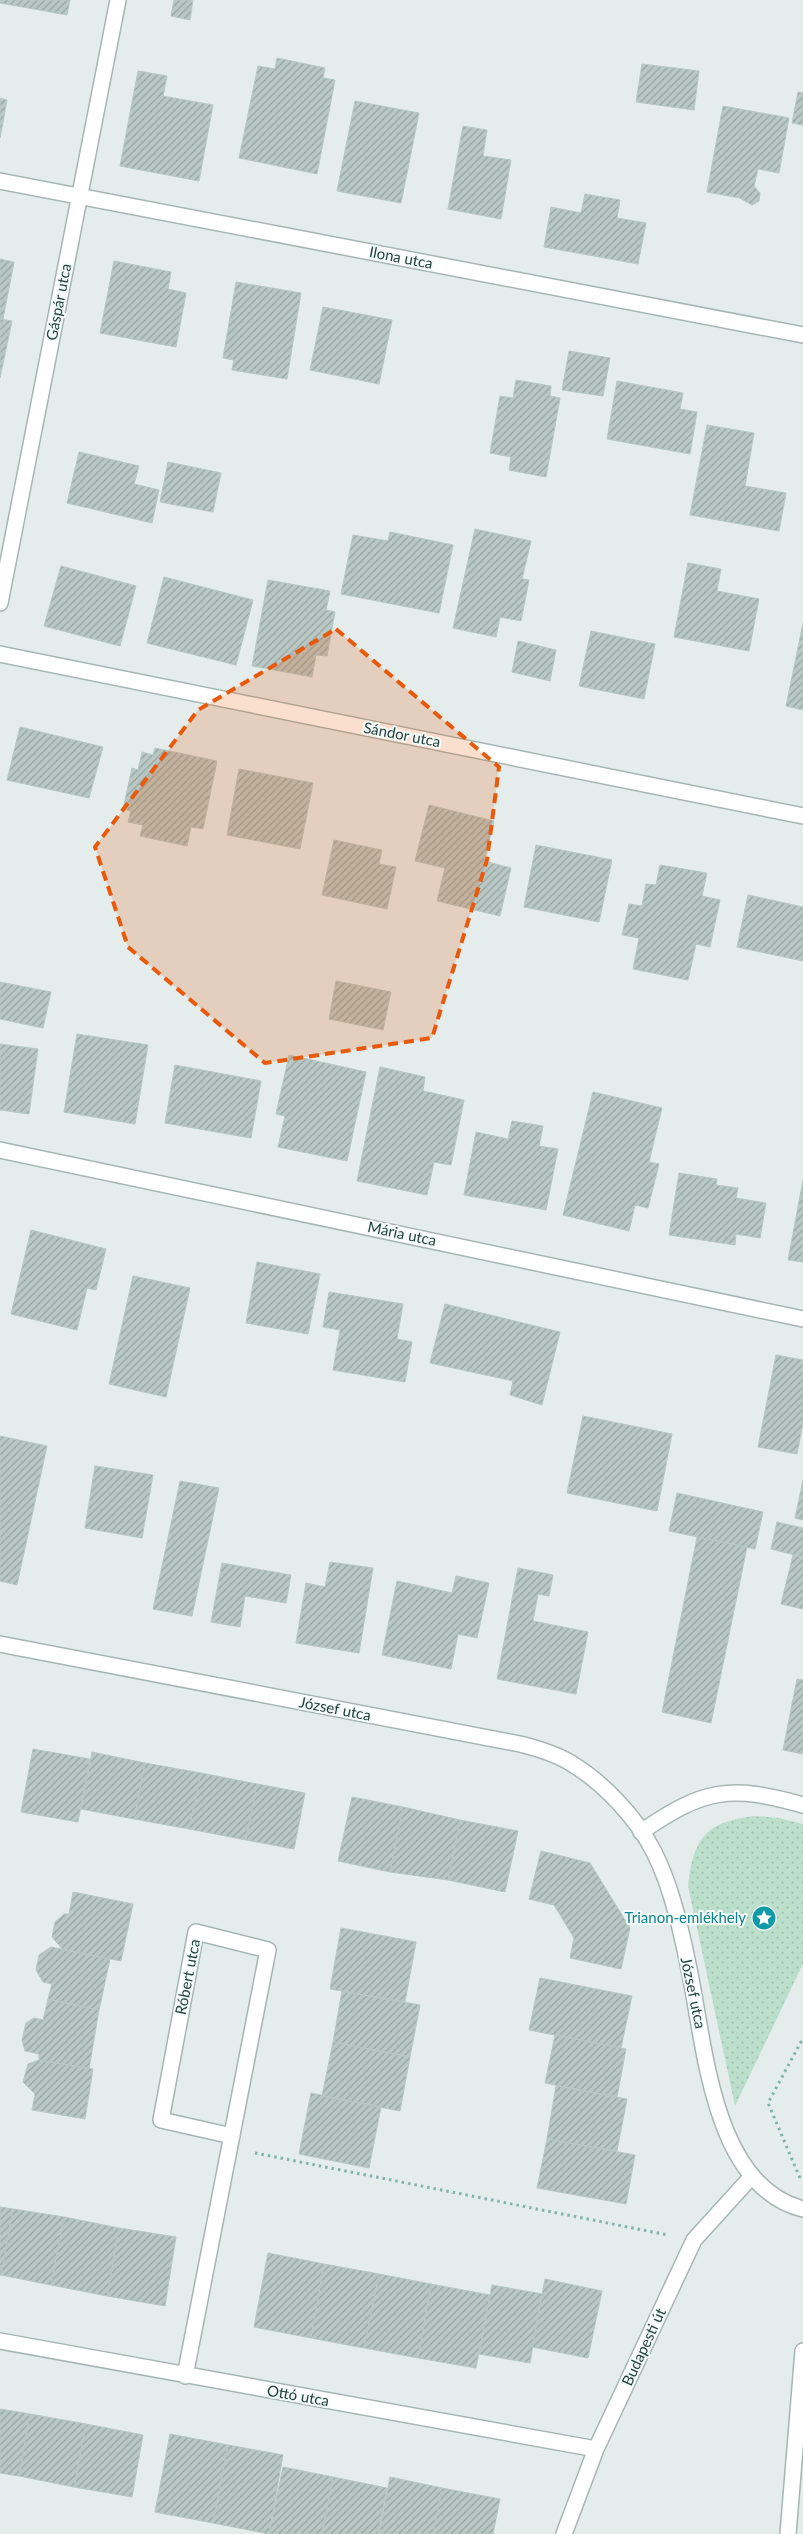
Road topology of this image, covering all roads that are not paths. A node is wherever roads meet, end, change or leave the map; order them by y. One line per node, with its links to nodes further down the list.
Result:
1 (118, 0): 3 (street, Gáspár utca)
2 (0, 181): 3 (street, Ilona utca)
3 (80, 197): 4 (street, Ilona utca); 5 (street, Gáspár utca)
4 (803, 335)
5 (0, 604)
6 (0, 654): 7 (street, Sándor utca)
7 (803, 816)
8 (0, 1150): 9 (street, Mária utca)
9 (803, 1319)
10 (0, 1644): 12 (street, József utca)
11 (803, 1805): 12 (street)
12 (641, 1832): 14 (street, József utca)
13 (231, 2142): 13 (street, Róbert utca); 18 (street, Róbert utca)
14 (752, 2176): 15 (street, József utca); 19 (street, Budapesti út)
15 (803, 2209)
16 (0, 2341): 18 (street, Ottó utca)
17 (803, 2351): 21 (street)
18 (185, 2376): 19 (street, Ottó utca)
19 (596, 2449): 20 (street, Budapesti út)
20 (564, 2534)
21 (788, 2534)

